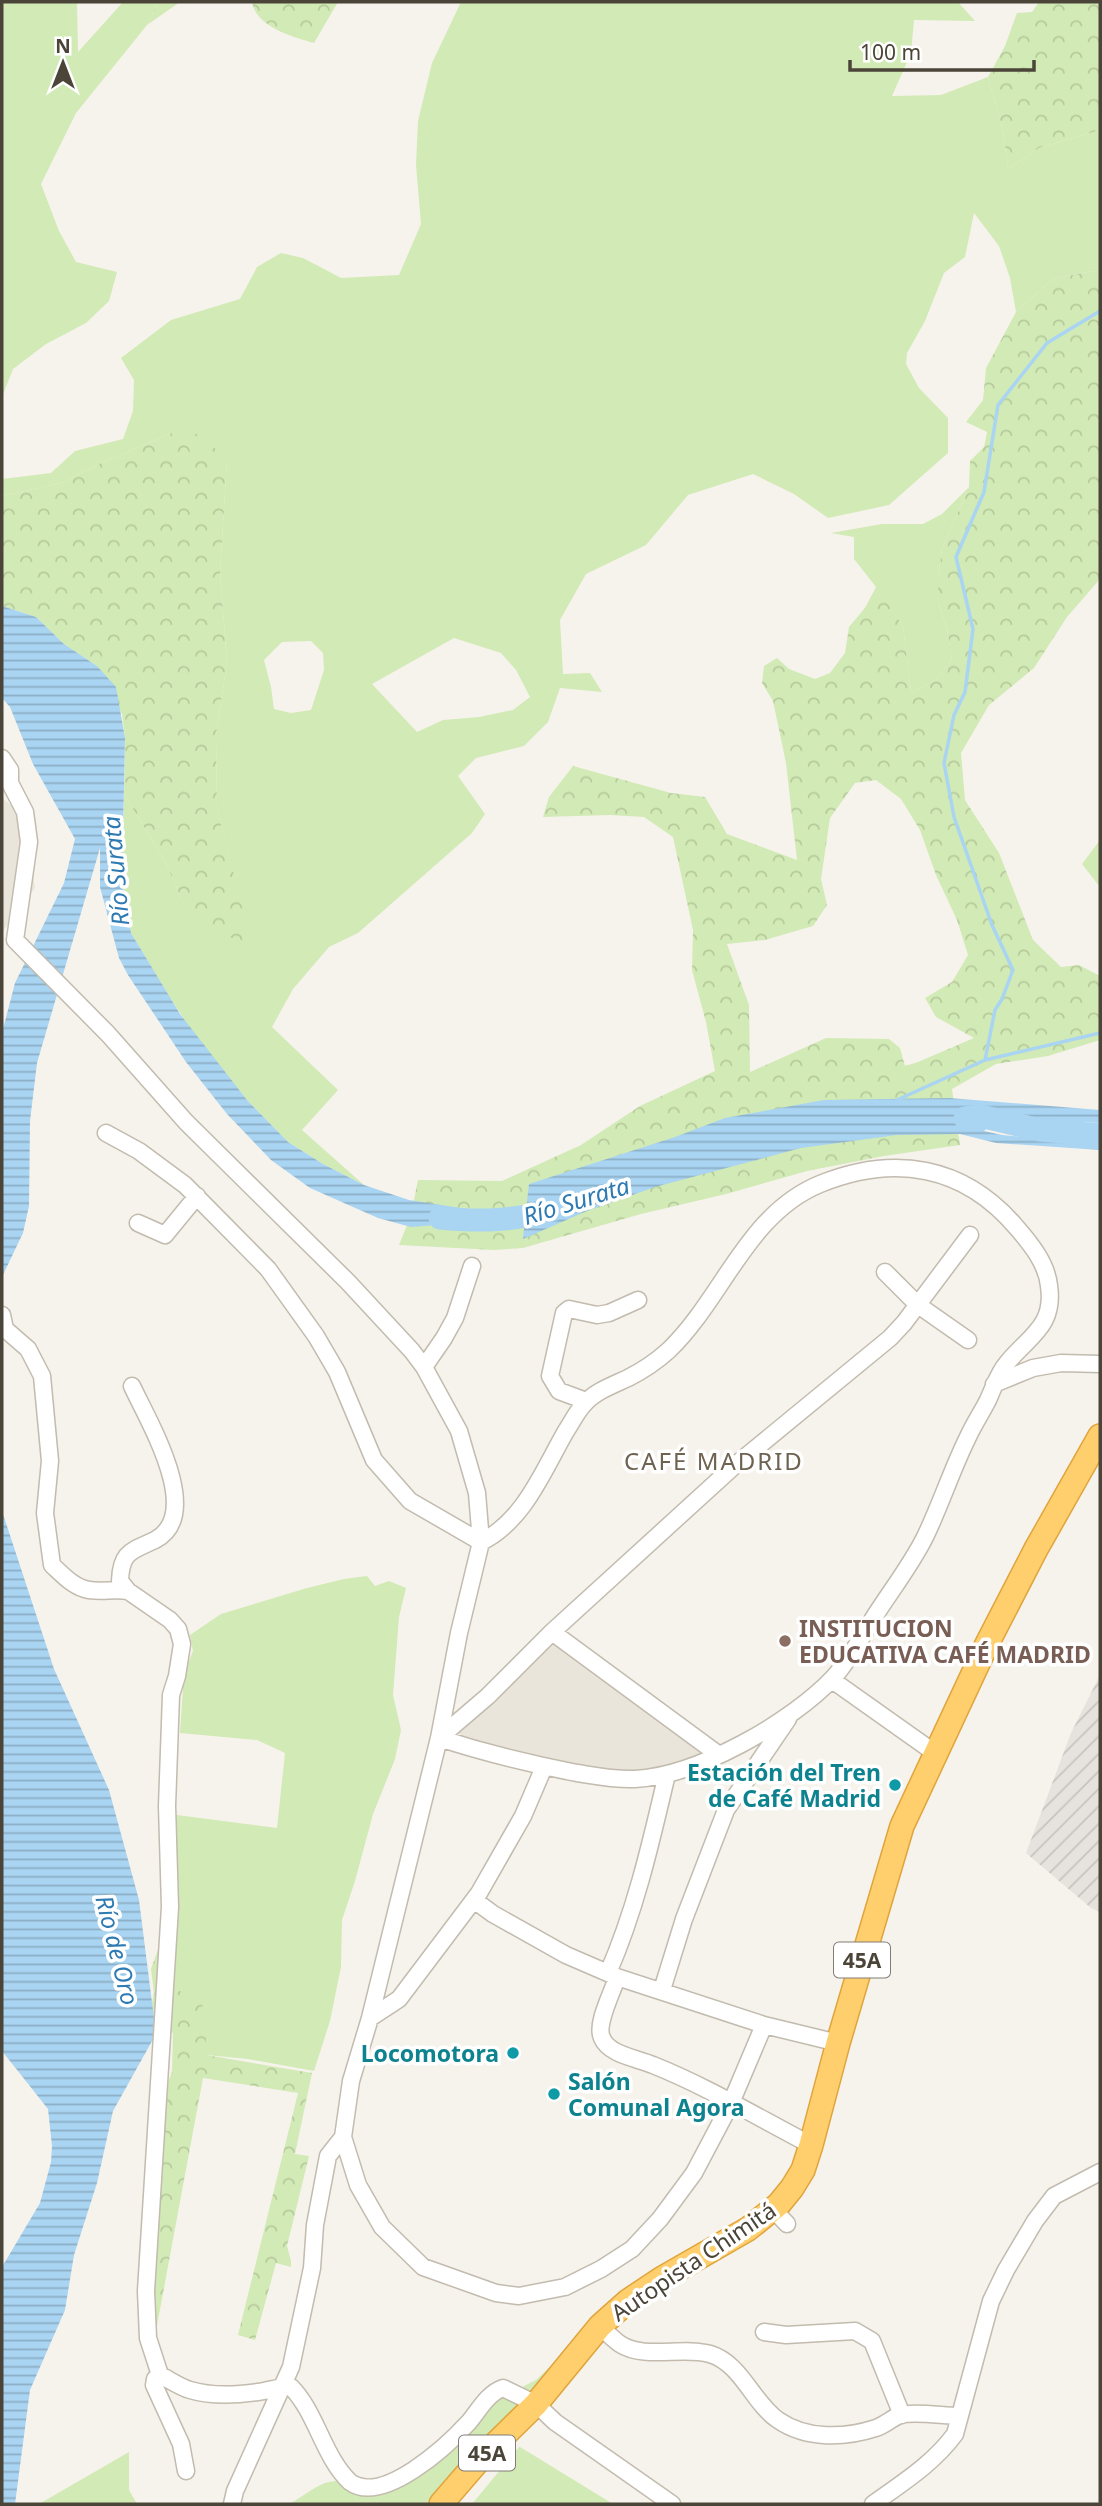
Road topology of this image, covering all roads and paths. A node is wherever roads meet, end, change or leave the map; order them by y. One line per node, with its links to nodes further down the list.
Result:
1 (2, 758): 13 (street)
2 (106, 1133): 3 (street)
3 (197, 1196): 4 (street); 18 (street)
4 (138, 1223)
5 (970, 1235): 9 (street)
6 (472, 1266): 13 (street)
7 (885, 1272): 9 (street)
8 (638, 1300): 16 (street)
9 (918, 1304): 11 (street); 20 (street)
10 (2, 1315): 19 (street)
11 (968, 1340)
12 (1100, 1364): 14 (street)
13 (424, 1367): 18 (street)
14 (994, 1384): 16 (street); 21 (street)
15 (132, 1386): 19 (street)
16 (586, 1401): 18 (street)
17 (1100, 1436): 24 (highway, Autopista Chimitá / 45A)
18 (481, 1542): 23 (street)
19 (128, 1591): 40 (street)
20 (552, 1632): 23 (street); 25 (street)
21 (831, 1680): 22 (street); 24 (street)
22 (792, 1714): 25 (street); 30 (street)
23 (439, 1738): 26 (street); 31 (street)
24 (935, 1753): 33 (highway, Autopista Chimitá / 45A)
25 (719, 1755): 27 (street)
26 (544, 1767): 27 (street); 28 (street)
27 (667, 1774): 29 (street)
28 (474, 1899): 29 (street); 31 (street)
29 (612, 1975): 30 (street); 34 (street)
30 (662, 1990): 32 (street)
31 (370, 2018): 35 (street)
32 (765, 2025): 33 (street); 34 (street)
33 (838, 2043): 36 (highway, Autopista Chimitá / 45A)
34 (731, 2103): 35 (street); 36 (street)
35 (343, 2137): 41 (street)
36 (811, 2145): 38 (highway, Autopista Chimitá / 45A)
37 (1100, 2172): 44 (street)
38 (600, 2326): 42 (highway, Autopista Chimitá / 45A); 43 (street)
39 (764, 2332): 43 (street)
40 (160, 2375): 41 (street); 46 (street)
41 (281, 2386): 42 (street); 47 (street)
42 (536, 2404): 45 (highway, Autopista Chimitá / 45A); 50 (street)
43 (902, 2415): 44 (street)
44 (959, 2416): 51 (street)
45 (479, 2460): 48 (highway, Autopista Chimitá / 45A); 49 (highway)
46 (186, 2471)
47 (232, 2504)
48 (441, 2504)
49 (461, 2504)
50 (672, 2504)
51 (873, 2504)

